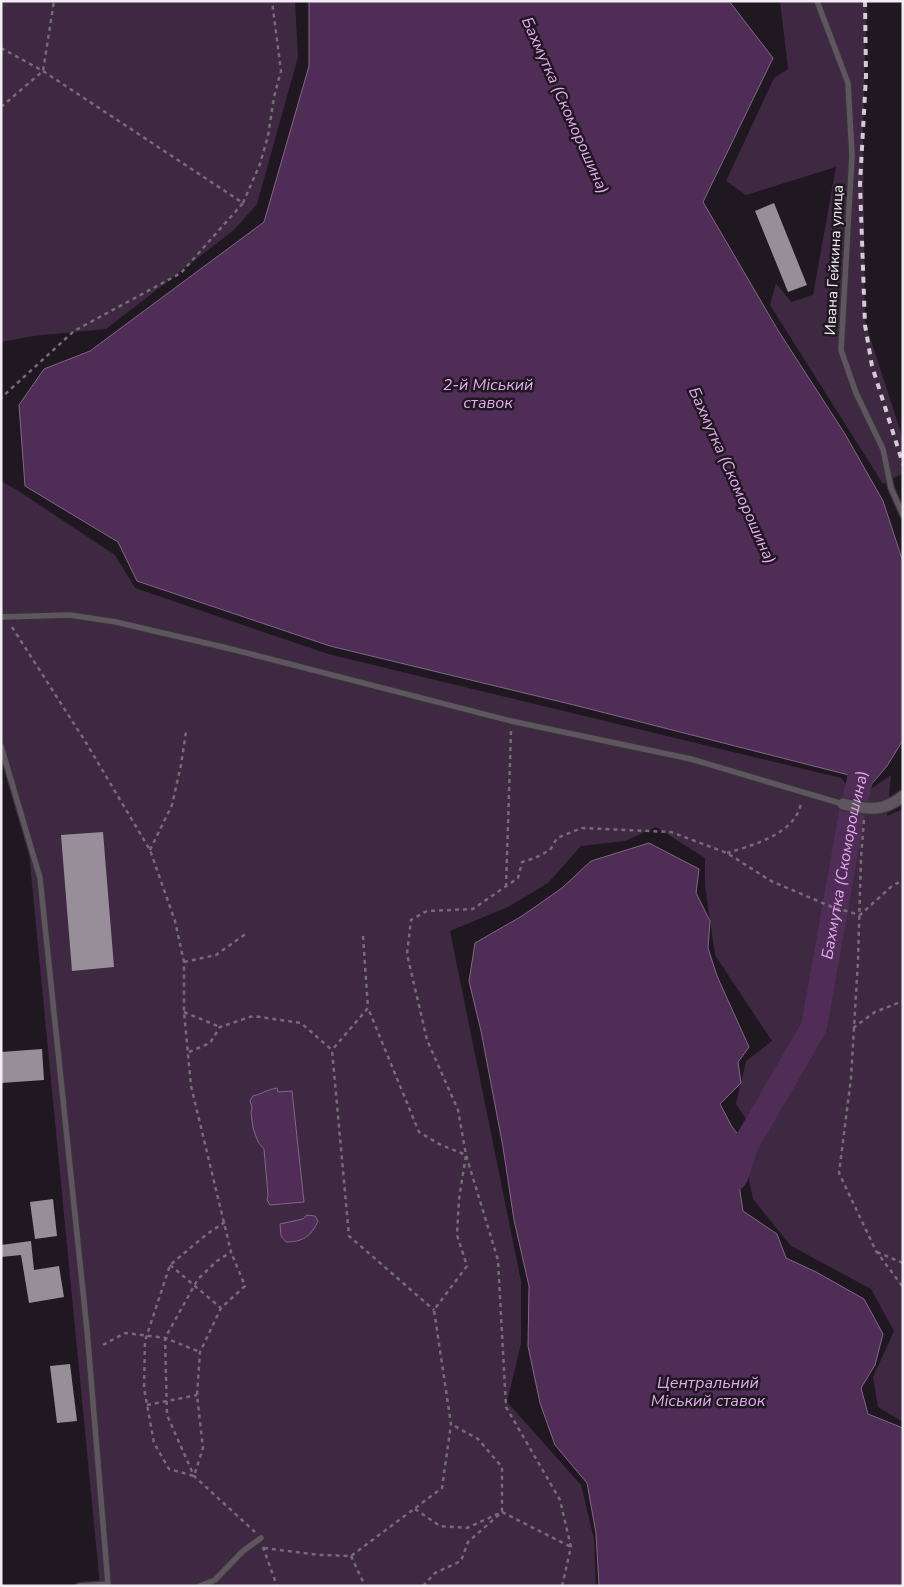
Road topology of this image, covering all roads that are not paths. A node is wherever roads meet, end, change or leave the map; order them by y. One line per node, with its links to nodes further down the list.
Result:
1 (817, 1): 2 (lane, Ивана Гейкина улица)
2 (903, 514)
3 (3, 616): 6 (lane)
4 (1, 746): 8 (lane)
5 (903, 796): 6 (street)
6 (843, 804)
7 (261, 1538): 10 (lane)
8 (108, 1585): 9 (lane)
9 (79, 1586)
10 (200, 1586)

